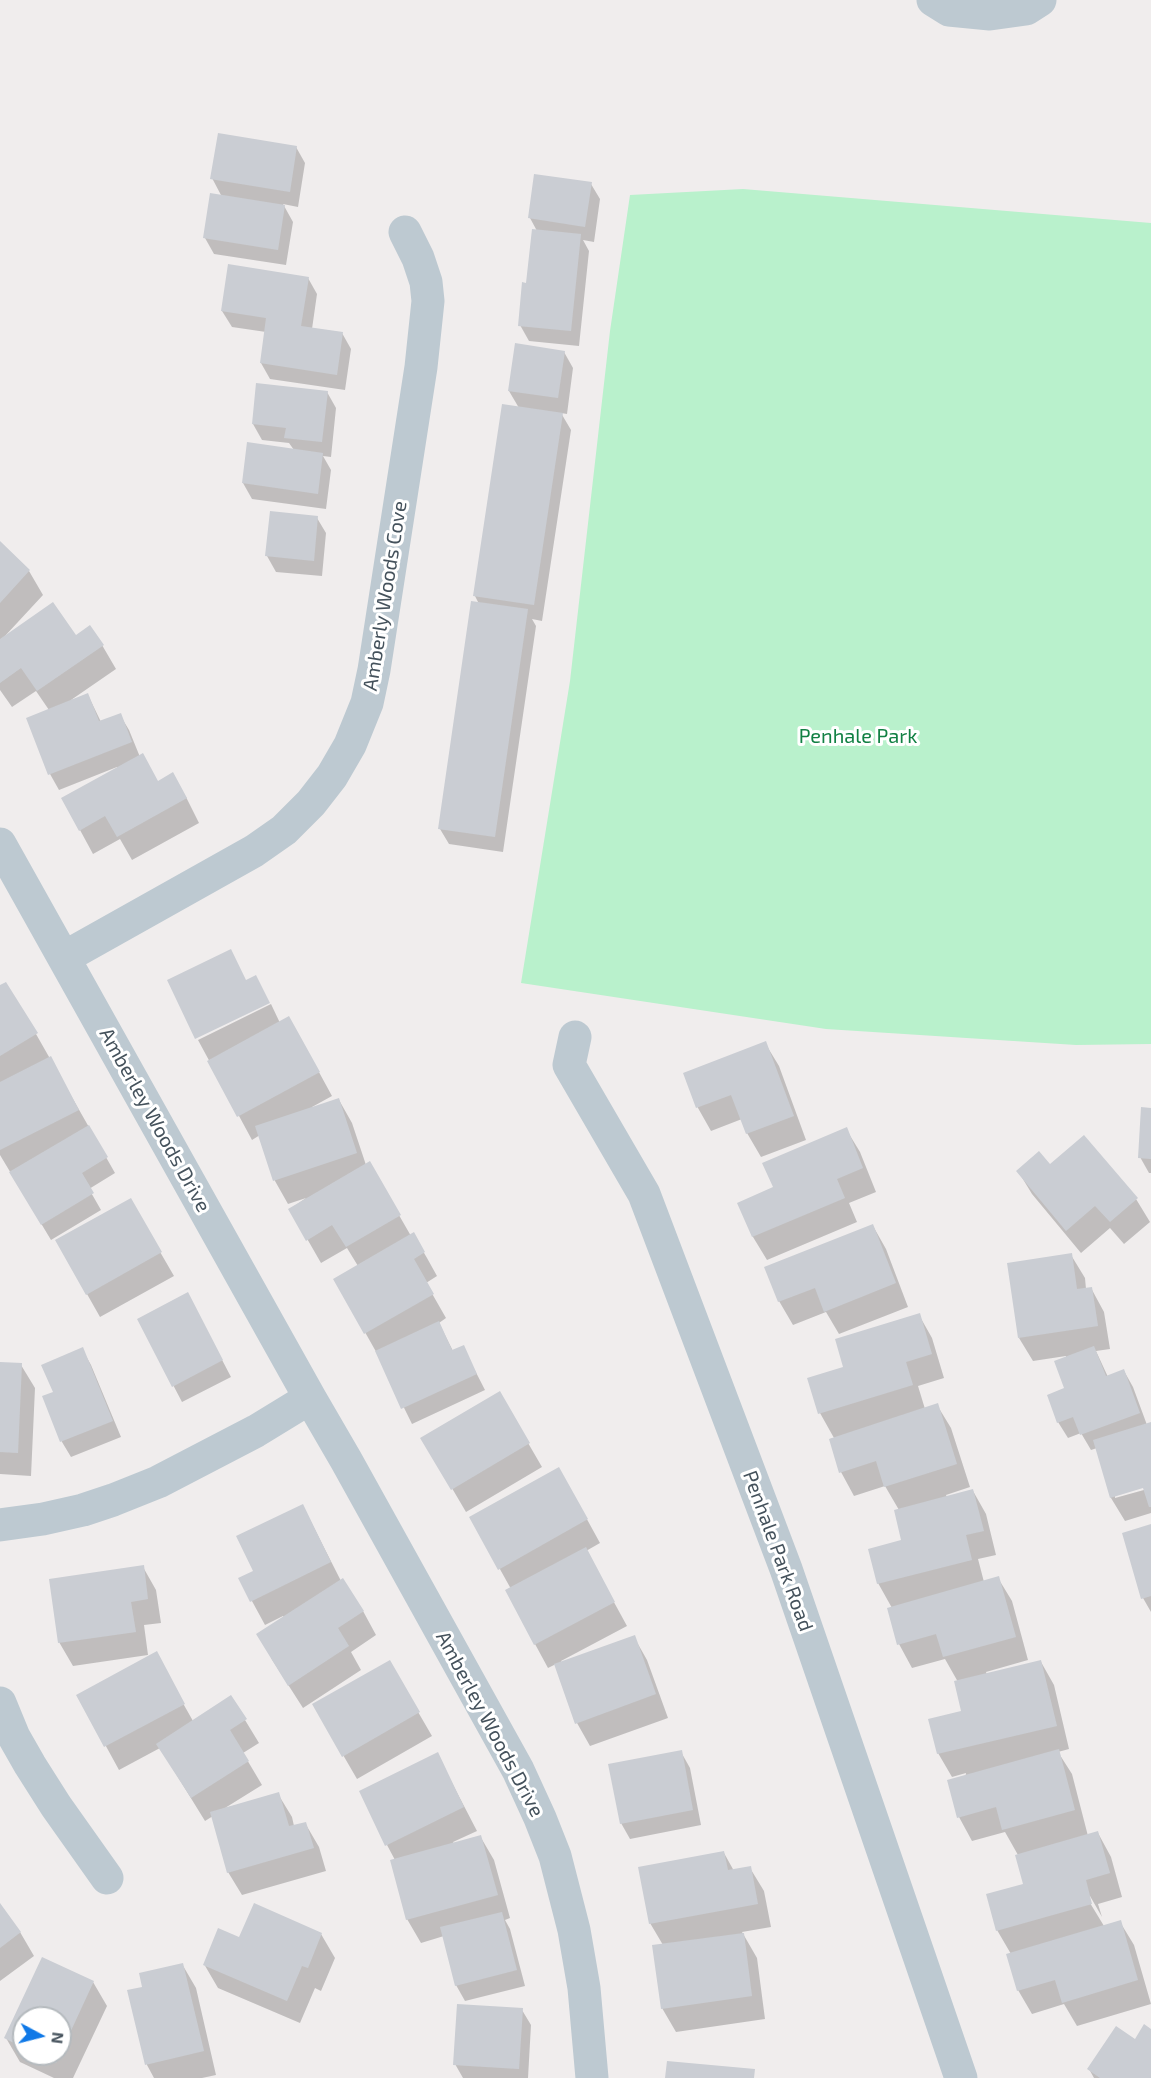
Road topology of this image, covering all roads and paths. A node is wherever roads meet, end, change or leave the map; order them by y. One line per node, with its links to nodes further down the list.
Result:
1 (933, 0): 2 (street)
2 (1040, 0)
3 (405, 232): 5 (street, Amberly Woods Cove)
4 (0, 844): 5 (street, Amberley Woods Drive)
5 (65, 957): 7 (street, Amberley Woods Drive)
6 (575, 1037): 12 (street, Penhale Park Road)
7 (310, 1398): 8 (street); 11 (street, Amberley Woods Drive)
8 (0, 1524)
9 (0, 1703): 10 (street)
10 (107, 1878)
11 (592, 2078)
12 (961, 2078)

